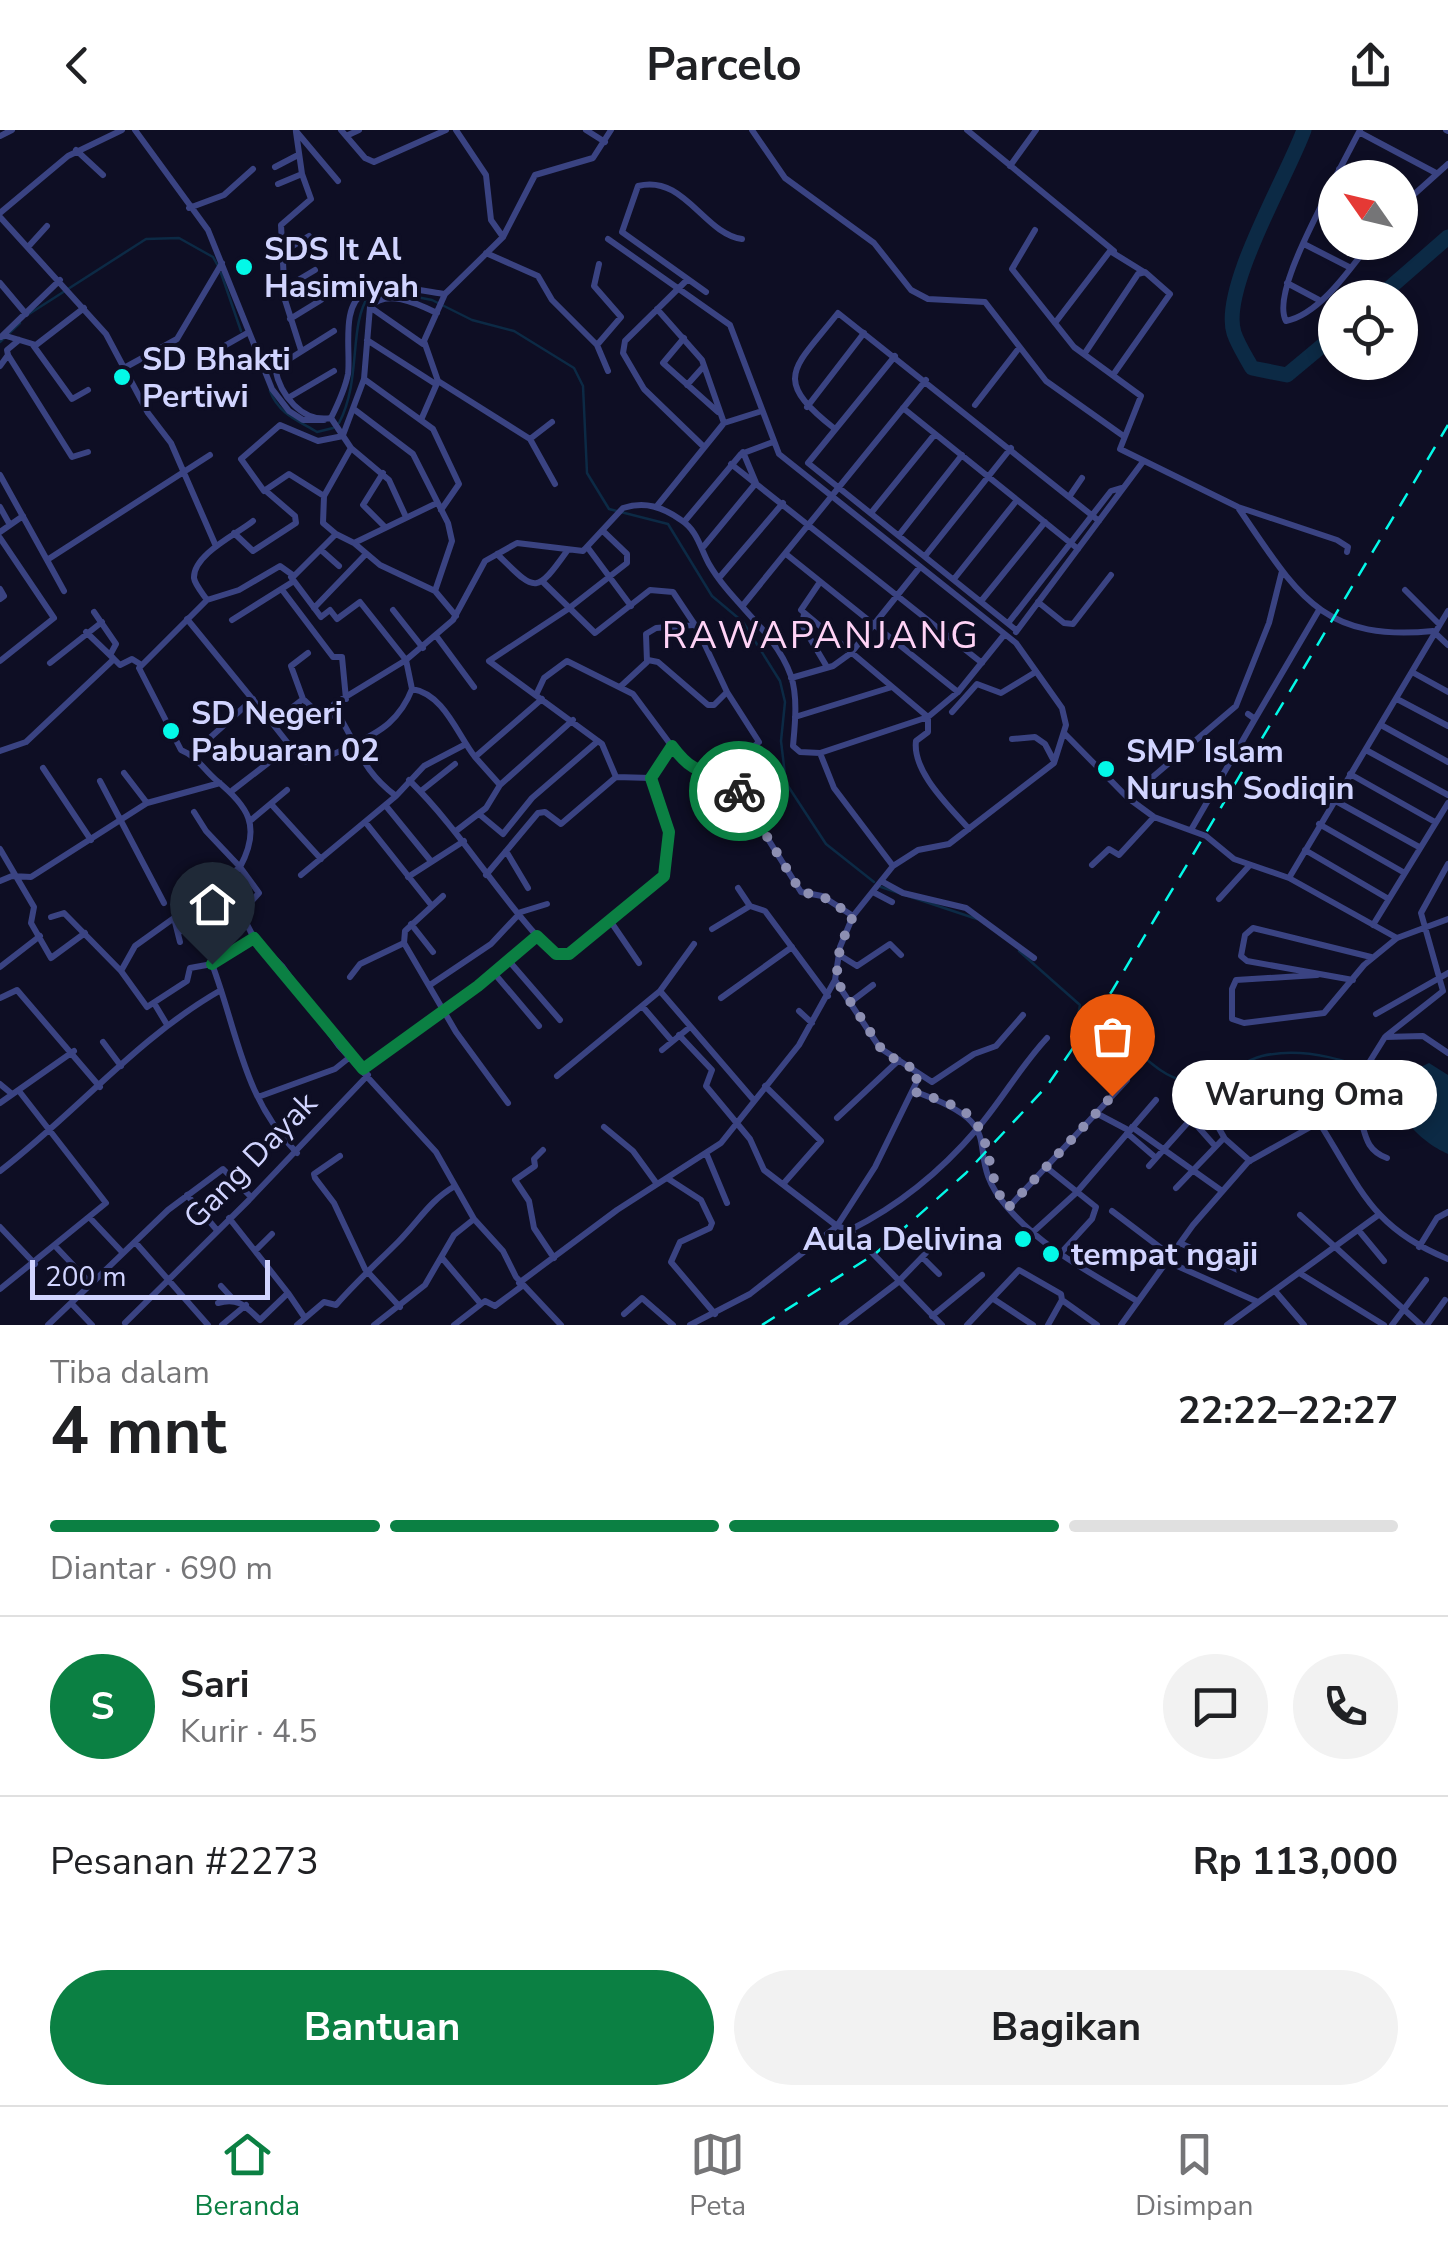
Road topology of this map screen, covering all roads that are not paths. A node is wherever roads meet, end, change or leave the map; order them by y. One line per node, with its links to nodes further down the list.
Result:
1 (12, 130): 15 (street)
2 (122, 130): 17 (street)
3 (136, 130): 30 (street)
4 (359, 130): 14 (street)
5 (446, 130): 14 (street)
6 (456, 130): 38 (street)
7 (586, 130): 16 (street)
8 (611, 130): 16 (street)
9 (752, 130): 79 (street)
10 (967, 130): 21 (street)
11 (1036, 130): 21 (street)
12 (297, 131): 18 (street); 27 (street)
13 (1359, 131): 19 (street); 24 (street)
14 (344, 133)
15 (0, 136)
16 (605, 142): 38 (street)
17 (76, 150): 26 (street); 32 (street)
18 (298, 155): 22 (street); 25 (street)
19 (1344, 160)
20 (1448, 164): 24 (street)
21 (1010, 166): 43 (street)
22 (275, 167)
23 (253, 169): 30 (street)
24 (1436, 173): 29 (street)
25 (302, 174): 28 (street); 44 (street)
26 (102, 176)
27 (338, 181)
28 (278, 184)
29 (1418, 189)
30 (189, 208): 48 (street)
31 (1318, 214): 41 (street)
32 (0, 215): 34 (street)
33 (48, 226): 42 (street)
34 (10, 228): 36 (street); 42 (street)
35 (1035, 230): 69 (street)
36 (0, 236)
37 (310, 236): 44 (street)
38 (503, 237): 45 (street)
39 (742, 238): 56 (street)
40 (608, 239): 56 (street)
41 (1304, 244): 49 (street); 55 (street)
42 (28, 247): 53 (street)
43 (1114, 251): 51 (street); 69 (street)
44 (282, 252): 57 (street)
45 (486, 253): 59 (street); 78 (street)
46 (1357, 260): 49 (street)
47 (599, 264): 78 (street)
48 (219, 266): 72 (street); 87 (street)
49 (1351, 268): 52 (street)
50 (314, 270): 57 (street)
51 (1141, 273): 82 (street); 90 (street)
52 (1339, 280)
53 (60, 281): 63 (street); 67 (street)
54 (0, 283): 67 (street)
55 (1287, 283): 60 (street); 62 (street)
56 (683, 285): 58 (street); 65 (street); 101 (street)
57 (283, 289): 68 (street)
58 (706, 292)
59 (444, 296): 66 (street); 103 (street)
60 (1318, 299)
61 (321, 300): 68 (street)
62 (1318, 301)
63 (83, 307): 76 (street); 87 (street)
64 (370, 308): 66 (street); 75 (street); 77 (street)
65 (656, 309): 74 (street); 113 (street)
66 (438, 310): 77 (street)
67 (26, 314): 73 (street)
68 (290, 320): 81 (street)
69 (1055, 324): 82 (street)
70 (334, 331): 81 (street)
71 (865, 332): 84 (street); 98 (street); 98 (street)
72 (247, 333): 80 (street); 103 (street)
73 (8, 337): 76 (street); 83 (street)
74 (684, 338): 86 (street); 94 (street)
75 (367, 340): 91 (street); 93 (street)
76 (32, 344): 95 (street)
77 (424, 345): 93 (street)
78 (597, 345): 88 (street)
79 (1020, 348): 97 (street); 110 (street)
80 (220, 349)
81 (301, 350): 96 (street)
82 (1084, 353): 90 (street)
83 (8, 355): 85 (street); 116 (street)
84 (895, 356): 92 (street); 107 (street)
85 (0, 366)
86 (704, 366): 94 (street); 102 (street)
87 (124, 368): 122 (street)
88 (608, 370)
89 (334, 371): 96 (street)
90 (1113, 375): 110 (street)
91 (364, 379): 100 (street); 104 (street)
92 (926, 380): 99 (street); 115 (street)
93 (436, 382): 104 (street); 111 (street)
94 (686, 385): 102 (street)
95 (88, 390)
96 (288, 398): 103 (street)
97 (975, 405)
98 (807, 407): 107 (street)
99 (903, 408): 109 (street); 130 (street)
100 (355, 410): 108 (street); 137 (street)
101 (762, 411): 106 (street); 112 (street)
102 (719, 412): 106 (street)
103 (330, 420): 108 (street)
104 (421, 420): 137 (street)
105 (552, 422): 111 (street)
106 (724, 423): 113 (street)
107 (836, 429): 130 (street)
108 (342, 434): 114 (street); 129 (street)
109 (934, 434): 119 (street); 139 (street)
110 (1122, 435): 120 (street)
111 (530, 439): 127 (street)
112 (773, 442): 117 (street); 130 (street)
113 (704, 447): 135 (street)
114 (352, 448): 123 (street); 131 (street)
115 (1011, 448): 125 (street); 132 (street)
116 (88, 452)
117 (742, 452): 121 (street); 128 (street)
118 (210, 455): 122 (street)
119 (962, 456): 125 (street); 153 (street)
120 (1142, 463): 138 (street); 142 (street)
121 (731, 464): 128 (street); 144 (street)
122 (183, 471): 155 (street); 166 (street)
123 (383, 473): 141 (street); 148 (street)
124 (0, 475): 140 (street)
125 (987, 477): 133 (street); 165 (street)
126 (1082, 478): 132 (street)
127 (555, 484)
128 (756, 484): 134 (street); 156 (street)
129 (266, 491): 131 (street); 150 (street)
130 (835, 494): 139 (street); 146 (street); 168 (street)
131 (324, 496): 151 (street)
132 (1069, 497): 142 (street)
133 (1017, 500): 145 (street); 174 (street)
134 (782, 504): 146 (street); 172 (street)
135 (657, 506): 144 (street); 149 (street)
136 (0, 507): 147 (street)
137 (439, 507): 141 (street); 181 (street)
138 (1238, 507): 161 (street); 169 (street)
139 (870, 514): 153 (street)
140 (22, 516): 147 (street); 166 (street)
141 (406, 517): 148 (street)
142 (1096, 519): 157 (street)
143 (254, 521): 150 (street)
144 (684, 522): 156 (street)
145 (1044, 522): 157 (street); 186 (street)
146 (809, 524): 163 (street); 183 (street)
147 (10, 525): 152 (street)
148 (386, 526): 154 (street)
149 (604, 532): 158 (street); 171 (street)
150 (234, 533): 155 (street)
151 (336, 534): 154 (street); 159 (street)
152 (0, 535): 218 (street)
153 (899, 536): 165 (street)
154 (354, 542): 164 (street)
155 (215, 544): 185 (street)
156 (704, 546): 172 (street)
157 (1075, 547): 187 (street); 201 (street)
158 (588, 548): 160 (street); 171 (street)
159 (321, 550): 167 (street); 173 (street)
160 (567, 550): 162 (street); 175 (street)
161 (1347, 552)
162 (497, 554): 175 (street); 197 (street)
163 (786, 554): 176 (street); 188 (street)
164 (366, 555): 181 (street); 190 (street)
165 (924, 556): 174 (street)
166 (47, 560): 179 (street)
167 (339, 566)
168 (920, 568): 182 (street); 183 (street)
169 (1282, 571): 193 (street); 275 (street)
170 (1111, 575): 187 (street)
171 (610, 576): 189 (street); 192 (street)
172 (720, 578): 188 (street)
173 (293, 579): 180 (street); 185 (street); 190 (street)
174 (957, 581): 182 (street); 186 (street)
175 (544, 582): 192 (street)
176 (820, 582): 196 (street); 202 (street)
177 (0, 589): 184 (street)
178 (1404, 590): 203 (street)
179 (64, 591)
180 (283, 591): 199 (street); 237 (street)
181 (435, 591): 197 (street)
182 (954, 593): 208 (street)
183 (898, 594): 202 (street); 219 (street)
184 (0, 599)
185 (208, 600): 198 (street)
186 (982, 600): 201 (street)
187 (1038, 602): 205 (street)
188 (744, 604): 225 (street)
189 (631, 606): 192 (street); 204 (street)
190 (314, 608): 216 (street)
191 (393, 610): 212 (street)
192 (568, 610): 233 (street)
193 (1319, 610): 206 (street); 290 (street)
194 (94, 612): 200 (street)
195 (1448, 612): 203 (street)
196 (804, 614): 214 (street); 222 (street)
197 (456, 616): 209 (street)
198 (187, 619): 221 (street); 235 (street)
199 (232, 620)
200 (102, 622): 207 (street); 215 (street)
201 (1009, 622): 205 (street)
202 (874, 623): 214 (street); 231 (street)
203 (1439, 624): 206 (street)
204 (694, 626): 217 (street); 230 (street)
205 (1016, 630): 210 (street)
206 (1432, 631): 211 (street); 223 (street)
207 (86, 632): 215 (street); 220 (street)
208 (1004, 635): 210 (street); 219 (street)
209 (437, 637): 212 (street); 226 (street)
210 (1016, 643): 224 (street)
211 (1448, 645)
212 (423, 648): 216 (street)
213 (308, 653): 236 (street)
214 (851, 653): 222 (street); 228 (street)
215 (112, 656): 221 (street); 254 (street)
216 (406, 660): 229 (street); 237 (street)
217 (648, 660): 227 (street); 230 (street)
218 (0, 661)
219 (982, 662): 231 (street)
220 (50, 663)
221 (140, 664): 256 (street)
222 (827, 666): 225 (street)
223 (1412, 672): 232 (street); 234 (street)
224 (1034, 673): 238 (street); 246 (street)
225 (791, 678): 240 (street)
226 (474, 687)
227 (620, 687): 233 (street); 251 (street)
228 (892, 688): 240 (street); 241 (street)
229 (412, 689): 249 (street); 250 (street)
230 (727, 692): 263 (street)
231 (958, 692): 241 (street)
232 (1448, 692)
233 (539, 697): 242 (street); 257 (street)
234 (1397, 698): 244 (street); 245 (street)
235 (253, 699): 243 (street); 256 (street)
236 (303, 699): 239 (street); 243 (street)
237 (346, 699): 239 (street)
238 (952, 712)
239 (332, 714): 249 (street)
240 (795, 717): 255 (street)
241 (928, 717): 255 (street); 289 (street)
242 (572, 720): 248 (street); 270 (street)
243 (272, 723): 252 (street)
244 (1382, 724): 253 (street); 259 (street)
245 (1448, 726)
246 (1064, 733): 258 (street); 275 (street)
247 (1012, 739): 258 (street)
248 (598, 740): 265 (street); 282 (street)
249 (352, 743): 252 (street); 274 (street)
250 (466, 744): 257 (street); 268 (street)
251 (672, 746): 263 (street); 266 (street)
252 (289, 747): 271 (street)
253 (1366, 750): 264 (street); 277 (street)
254 (0, 751)
255 (820, 753): 303 (street)
256 (192, 754): 269 (street)
257 (475, 756): 270 (street)
258 (1054, 762): 289 (street)
259 (1448, 762)
260 (456, 764): 273 (street)
261 (43, 768): 292 (street)
262 (124, 773): 278 (street)
263 (722, 773): 326 (street)
264 (1350, 774): 276 (street); 286 (street)
265 (616, 777): 266 (street); 297 (street)
266 (651, 778): 329 (street)
267 (100, 780): 284 (street)
268 (410, 780): 273 (street); 274 (street)
269 (220, 783): 271 (street); 278 (street)
270 (500, 786): 282 (street)
271 (233, 790): 285 (street)
272 (287, 790): 279 (street)
273 (420, 791): 291 (street)
274 (396, 796): 280 (street)
275 (1128, 798): 283 (street)
276 (1334, 800): 288 (street); 295 (street)
277 (1448, 802): 286 (street)
278 (147, 803): 284 (street)
279 (271, 804): 285 (street); 298 (street)
280 (386, 806): 287 (street); 299 (street)
281 (194, 812): 302 (street)
282 (479, 814): 291 (street)
283 (1154, 817): 290 (street); 301 (street)
284 (121, 821): 292 (street); 319 (street)
285 (250, 821): 302 (street)
286 (1435, 822): 295 (street)
287 (366, 823): 298 (street); 309 (street)
288 (1320, 824): 296 (street); 305 (street)
289 (969, 829): 303 (street)
290 (1191, 830): 304 (street)
291 (456, 831): 293 (street)
292 (91, 840): 308 (street)
293 (464, 840): 299 (street); 307 (street)
294 (0, 848): 308 (street)
295 (1419, 848): 305 (street)
296 (1305, 850): 310 (street); 317 (street)
297 (506, 852): 307 (street); 313 (street)
298 (321, 859): 306 (street)
299 (430, 860): 309 (street)
300 (1448, 864): 332 (street)
301 (1092, 865)
302 (240, 866): 315 (street); 324 (street)
303 (893, 866): 312 (street)
304 (1250, 866): 310 (street); 318 (street)
305 (1403, 872): 317 (street)
306 (301, 875)
307 (486, 875): 325 (street)
308 (14, 876): 311 (street); 336 (street)
309 (408, 876): 322 (street)
310 (1290, 878): 331 (street)
311 (0, 881)
312 (878, 886): 320 (street); 326 (street); 348 (street)
313 (528, 888)
314 (738, 888): 323 (street)
315 (200, 894)
316 (443, 896): 322 (street)
317 (1387, 898): 331 (street)
318 (1219, 899)
319 (164, 902)
320 (892, 902)
321 (547, 904): 325 (street)
322 (432, 906): 330 (street)
323 (750, 906): 333 (street); 343 (street)
324 (242, 910): 335 (street); 338 (street)
325 (516, 915): 337 (street); 360 (street)
326 (853, 916): 346 (street)
327 (51, 917): 334 (street)
328 (1448, 918): 332 (street)
329 (611, 922): 337 (street); 350 (street)
330 (411, 924): 341 (street); 344 (street)
331 (1372, 925): 339 (street)
332 (1423, 925): 339 (street); 355 (street)
333 (712, 930)
334 (86, 932): 336 (street); 353 (street)
335 (179, 932): 340 (street); 353 (street)
336 (40, 936): 352 (street)
337 (537, 936): 349 (street, Gang Dayak)
338 (254, 938): 351 (street); 386 (street)
339 (1396, 938): 347 (street)
340 (180, 942)
341 (404, 944): 357 (street); 360 (street)
342 (694, 944): 363 (street)
343 (792, 947): 364 (street); 366 (street)
344 (433, 952)
345 (902, 955): 346 (street)
346 (840, 956): 358 (street)
347 (1372, 957): 356 (street); 359 (street)
348 (1034, 958)
349 (509, 960): 354 (street, Gang Dayak); 374 (street)
350 (639, 962)
351 (212, 964): 362 (street); 368 (street)
352 (0, 967)
353 (121, 971): 368 (street)
354 (494, 973): 370 (street, Gang Dayak); 378 (street)
355 (1444, 974): 372 (street); 379 (street)
356 (1316, 975): 359 (street); 359 (street)
357 (350, 977)
358 (836, 980): 364 (street); 367 (street)
359 (1353, 980)
360 (430, 985): 370 (street)
361 (873, 985): 367 (street)
362 (221, 990): 375 (street); 399 (street)
363 (660, 991): 369 (street); 377 (street)
364 (828, 996): 376 (street)
365 (0, 998): 384 (street)
366 (721, 998)
367 (852, 1001): 387 (street)
368 (154, 1004): 375 (street)
369 (642, 1006): 380 (street); 392 (street)
370 (445, 1010): 390 (street, Gang Dayak); 404 (street)
371 (799, 1011): 376 (street)
372 (1376, 1014)
373 (1023, 1015): 391 (street)
374 (560, 1020)
375 (166, 1023): 389 (street)
376 (812, 1023): 395 (street)
377 (689, 1025): 380 (street); 400 (street)
378 (539, 1026)
379 (1386, 1036): 385 (street); 401 (street)
380 (676, 1038): 383 (street); 408 (street)
381 (1047, 1038): 411 (street)
382 (103, 1042): 389 (street)
383 (662, 1050)
384 (74, 1051): 396 (street); 398 (street)
385 (1448, 1052)
386 (350, 1057): 390 (street); 399 (street)
387 (899, 1060): 391 (street); 407 (street)
388 (1272, 1063): 401 (street)
389 (121, 1066): 396 (street)
390 (366, 1072): 418 (street, Gang Dayak); 431 (street)
391 (920, 1075): 397 (street)
392 (558, 1076)
393 (1126, 1080): 406 (street)
394 (0, 1084): 398 (street)
395 (766, 1086): 400 (street); 430 (street)
396 (100, 1087): 413 (street)
397 (912, 1091): 411 (street); 446 (street)
398 (15, 1092): 403 (street); 413 (street)
399 (258, 1097): 418 (street)
400 (752, 1098): 408 (street)
401 (1349, 1098): 409 (street); 422 (street)
402 (1156, 1100): 412 (street)
403 (0, 1103)
404 (508, 1103)
405 (1234, 1109): 414 (street)
406 (1096, 1113): 412 (street); 425 (street)
407 (837, 1118)
408 (736, 1124): 419 (street); 430 (street)
409 (1320, 1124): 423 (street); 442 (street)
410 (604, 1127): 429 (street)
411 (978, 1128): 438 (street); 449 (street)
412 (1130, 1130): 416 (street); 421 (street); 434 (street)
413 (47, 1132): 427 (street); 443 (street)
414 (1225, 1138): 415 (street); 423 (street)
415 (1215, 1146): 416 (street); 426 (street)
416 (1164, 1147): 421 (street); 426 (street)
417 (543, 1150): 461 (street)
418 (297, 1153): 436 (street, Gang Dayak)
419 (707, 1155): 428 (street); 437 (street)
420 (340, 1156): 467 (street)
421 (1156, 1158): 424 (street)
422 (1387, 1158)
423 (1250, 1161): 433 (street)
424 (1149, 1166)
425 (1046, 1168): 434 (street); 438 (street)
426 (1194, 1169): 432 (street); 433 (street)
427 (0, 1171)
428 (667, 1178): 429 (street); 494 (street)
429 (657, 1184): 461 (street)
430 (784, 1184): 446 (street)
431 (455, 1186): 445 (street); 467 (street)
432 (1176, 1188)
433 (1222, 1191): 454 (street)
434 (1076, 1192): 452 (street); 460 (street)
435 (187, 1195): 436 (street); 448 (street); 453 (street)
436 (251, 1197): 444 (street, Gang Dayak)
437 (728, 1203)
438 (1008, 1208): 452 (street)
439 (1112, 1211): 462 (street)
440 (1448, 1212): 455 (street)
441 (1300, 1215): 457 (street)
442 (1377, 1216): 450 (street); 455 (street)
443 (90, 1218): 456 (street); 459 (street)
444 (229, 1218): 448 (street, Gang Dayak); 458 (street)
445 (474, 1219): 463 (street); 476 (street)
446 (837, 1226): 449 (street); 494 (street)
447 (0, 1227): 466 (street)
448 (216, 1229): 472 (street, Gang Dayak)
449 (850, 1230): 474 (street)
450 (1360, 1232): 457 (street); 465 (street)
451 (272, 1234): 458 (street)
452 (1032, 1234): 460 (street)
453 (135, 1242): 459 (street); 472 (street)
454 (1180, 1243): 462 (street); 468 (street)
455 (1419, 1246): 464 (street)
456 (56, 1247): 466 (street); 475 (street)
457 (1338, 1247): 470 (street); 492 (street)
458 (255, 1252): 480 (street)
459 (123, 1253): 475 (street)
460 (1059, 1254): 485 (street)
461 (554, 1258): 476 (street)
462 (1168, 1258): 485 (street); 486 (street)
463 (443, 1259): 489 (street); 491 (street)
464 (1448, 1259)
465 (1384, 1261)
466 (35, 1264): 478 (street)
467 (365, 1270): 491 (street); 496 (street)
468 (1240, 1271)
469 (939, 1274): 474 (street)
470 (1301, 1274): 479 (street); 517 (street)
471 (982, 1276): 495 (street)
472 (170, 1277): 497 (street, Gang Dayak); 501 (street)
473 (1426, 1280): 492 (street)
474 (897, 1283): 495 (street); 508 (street)
475 (91, 1284): 487 (street)
476 (521, 1284): 489 (street); 505 (street)
477 (221, 1286): 481 (street)
478 (0, 1290)
479 (1275, 1291): 486 (street); 516 (street)
480 (288, 1292): 490 (street); 496 (street)
481 (234, 1300): 488 (street); 490 (street)
482 (995, 1300): 483 (street); 510 (street); 511 (street)
483 (1062, 1300): 512 (street); 513 (street)
484 (1445, 1300): 519 (street)
485 (1137, 1301): 514 (street)
486 (1258, 1302): 515 (street)
487 (71, 1303): 499 (street); 500 (street)
488 (218, 1303)
489 (481, 1304): 504 (street)
490 (246, 1305): 502 (street)
491 (400, 1307): 498 (street)
492 (1402, 1309): 518 (street); 519 (street)
493 (624, 1314): 506 (street)
494 (715, 1314): 507 (street)
495 (932, 1316): 509 (street)
496 (305, 1318): 503 (street)
497 (125, 1322)
498 (381, 1324)
499 (48, 1325)
500 (92, 1325)
501 (208, 1325)
502 (222, 1325)
503 (297, 1325)
504 (454, 1325)
505 (561, 1325)
506 (673, 1325)
507 (690, 1325)
508 (843, 1325)
509 (942, 1325)
510 (967, 1325)
511 (1034, 1325)
512 (1048, 1325)
513 (1097, 1325)
514 (1120, 1325)
515 (1227, 1325)
516 (1304, 1325)
517 (1384, 1325)
518 (1392, 1325)
519 (1424, 1325)

